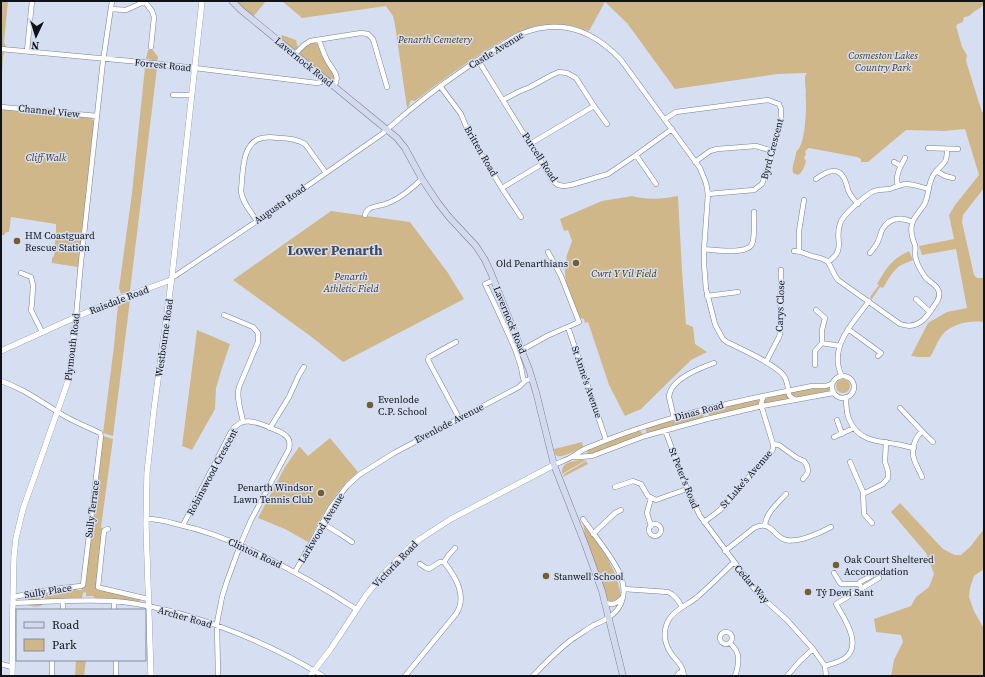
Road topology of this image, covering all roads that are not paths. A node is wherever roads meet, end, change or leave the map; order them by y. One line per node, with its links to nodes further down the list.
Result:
1 (32, 1): 10 (street)
2 (112, 1): 6 (street, Plymouth Road)
3 (146, 1): 6 (street); 8 (street)
4 (202, 1): 14 (street, Westbourne Road)
5 (232, 1): 11 (main road, Lavernock Road)
6 (111, 9): 12 (street, Plymouth Road)
7 (319, 40): 11 (street); 16 (street); 18 (street)
8 (151, 47)
9 (1, 49): 10 (street, Forrest Road)
10 (27, 51): 12 (street, Forrest Road)
11 (295, 54): 15 (main road, Lavernock Road)
12 (103, 58): 14 (street, Forrest Road); 24 (street, Plymouth Road)
13 (478, 60): 17 (street, Castle Avenue); 21 (street, Purcell Road); 25 (street, Castle Avenue)
14 (195, 68): 15 (street, Forrest Road); 20 (street, Westbourne Road)
15 (324, 78): 16 (main road, Lavernock Road)
16 (334, 86): 28 (main road, Lavernock Road)
17 (440, 86): 28 (street, Castle Avenue); 47 (street, Britten Road)
18 (387, 87)
19 (173, 95): 20 (street)
20 (192, 95): 65 (street, Westbourne Road)
21 (503, 100): 22 (street); 29 (street, Purcell Road)
22 (594, 106): 26 (street); 29 (street)
23 (1, 107): 24 (street, Channel View)
24 (97, 116): 74 (street, Plymouth Road)
25 (664, 120): 27 (street, Castle Avenue); 33 (street, Byrd Crescent)
26 (607, 124)
27 (672, 129): 34 (street, Purcell Road); 36 (street, Castle Avenue)
28 (387, 130): 41 (street, Augusta Road); 43 (main road, Lavernock Road)
29 (530, 144): 38 (street, Purcell Road)
30 (928, 148): 31 (street)
31 (947, 148): 32 (street); 40 (street)
32 (958, 149)
33 (773, 151): 36 (street); 49 (street, Byrd Crescent)
34 (636, 155): 38 (street, Purcell Road); 45 (street)
35 (905, 158): 39 (street)
36 (695, 162): 49 (street, Castle Avenue)
37 (894, 162): 39 (street)
38 (542, 164): 47 (street)
39 (901, 166): 46 (street)
40 (936, 171): 42 (street); 48 (street)
41 (326, 172): 55 (street, Augusta Road); 55 (street)
42 (953, 178)
43 (422, 179): 53 (street); 66 (main road, Lavernock Road)
44 (816, 179): 51 (street)
45 (656, 184)
46 (898, 186): 48 (street); 51 (street)
47 (502, 188): 54 (street, Britten Road)
48 (929, 189): 56 (street)
49 (708, 194): 57 (street)
50 (804, 200): 60 (street)
51 (858, 204): 62 (street)
52 (754, 212): 57 (street)
53 (364, 215)
54 (521, 217)
55 (257, 221): 65 (street, Augusta Road)
56 (913, 222): 61 (street); 72 (street)
57 (704, 249): 68 (street)
58 (794, 251): 60 (street)
59 (548, 252): 75 (street)
60 (799, 252): 62 (street)
61 (870, 253)
62 (828, 262): 70 (street)
63 (781, 270): 84 (street, Carys Close)
64 (21, 273): 77 (street)
65 (172, 278): 74 (street, Raisdale Road); 134 (street, Westbourne Road)
66 (494, 280): 81 (main road, Lavernock Road); 91 (street)
67 (738, 292): 68 (street)
68 (708, 296): 84 (street)
69 (916, 299): 72 (street)
70 (869, 301): 72 (street); 76 (street)
71 (816, 310): 79 (street)
72 (930, 312)
73 (224, 315): 106 (street)
74 (76, 317): 77 (street, Raisdale Road); 101 (street, Plymouth Road)
75 (568, 327): 81 (street); 114 (street, St Anne's Avenue)
76 (848, 329): 80 (street); 83 (street)
77 (42, 332): 82 (street, Raisdale Road)
78 (456, 342): 102 (street)
79 (822, 343): 80 (street); 86 (street)
80 (840, 346): 88 (street)
81 (522, 350): 89 (main road, Lavernock Road)
82 (1, 351)
83 (878, 356)
84 (766, 362): 93 (street)
85 (714, 363): 103 (street)
86 (815, 365)
87 (304, 367): 108 (street)
88 (841, 375): 92 (street); 96 (street)
89 (532, 378): 91 (street, Evenlode Avenue); 124 (main road, Lavernock Road)
90 (1, 381): 101 (street)
91 (525, 381): 102 (street, Evenlode Avenue)
92 (831, 384): 93 (street, Dinas Road); 94 (street)
93 (789, 391): 95 (street, Dinas Road); 97 (street)
94 (833, 393): 96 (street); 97 (street, Dinas Road)
95 (764, 396): 98 (street); 100 (street, Dinas Road)
96 (846, 397): 109 (street)
97 (796, 400): 98 (street, Dinas Road)
98 (762, 406): 104 (street, Dinas Road); 118 (street, St Luke's Avenue)
99 (900, 408): 111 (street)
100 (704, 409): 103 (street, Dinas Road); 104 (street)
101 (58, 412): 156 (street, Sully Terrace); 161 (street, Plymouth Road)
102 (459, 418): 125 (street, Evenlode Avenue)
103 (674, 418): 107 (street, Dinas Road)
104 (707, 419): 110 (street, Dinas Road)
105 (837, 420): 112 (street)
106 (243, 422): 108 (street, Robinswood Crescent); 139 (street, Robinswood Crescent)
107 (642, 427): 113 (street); 120 (street, Dinas Road)
108 (270, 428): 146 (street, Robinswood Crescent)
109 (854, 428): 112 (street); 116 (street)
110 (665, 430): 113 (street, Dinas Road); 129 (street, St Peter's Road)
111 (921, 432): 117 (street); 119 (street)
112 (842, 434): 115 (street)
113 (645, 436): 121 (street, Dinas Road)
114 (605, 437)
115 (834, 437)
116 (886, 442): 119 (street); 131 (street)
117 (933, 442)
118 (773, 444): 127 (street); 136 (street, St Luke's Avenue)
119 (914, 448): 126 (street)
120 (584, 449): 121 (street); 122 (street, Dinas Road)
121 (587, 456): 122 (street, Dinas Road)
122 (572, 457): 124 (street, Dinas Road)
123 (850, 462): 131 (street)
124 (554, 465): 164 (main road, Lavernock Road); 169 (street, Victoria Road)
125 (366, 470): 137 (street, Larkwood Avenue)
126 (922, 478)
127 (803, 479)
128 (615, 487): 132 (street)
129 (687, 489): 132 (street); 136 (street, St Peter's Road)
130 (786, 494): 141 (street)
131 (863, 494): 138 (street)
132 (651, 498): 140 (street)
133 (621, 510): 144 (street)
134 (146, 519): 139 (street, Clinton Road); 160 (street, Westbourne Road)
135 (583, 519): 144 (street)
136 (704, 522): 148 (street, St Peter's Road)
137 (322, 523): 145 (street); 152 (street, Larkwood Avenue)
138 (872, 523)
139 (183, 525): 146 (street, Clinton Road)
140 (651, 526)
141 (764, 526): 142 (street); 148 (street)
142 (831, 528)
143 (108, 529): 160 (street)
144 (594, 534): 158 (street)
145 (352, 542)
146 (240, 546): 152 (street, Clinton Road); 171 (street, Robinswood Crescent)
147 (456, 548): 149 (street)
148 (726, 551): 150 (street, St Peter's Road)
149 (444, 562): 151 (street); 188 (street)
150 (734, 562): 166 (street, Cedar Way); 173 (street, Cedar Way)
151 (420, 564)
152 (295, 572): 169 (street, Clinton Road)
153 (834, 573): 157 (street)
154 (871, 576): 157 (street)
155 (879, 578): 157 (street)
156 (83, 585): 161 (street, Sully Place)
157 (861, 586): 177 (street)
158 (624, 589): 159 (street); 166 (street)
159 (623, 597): 164 (street); 170 (street)
160 (148, 599): 165 (street, Westbourne Road)
161 (13, 600): 163 (street, Archer Road); 178 (street, Plymouth Road)
162 (114, 601): 163 (street, Archer Road); 165 (street, Archer Road); 168 (street)
163 (62, 602): 167 (street)
164 (604, 602): 170 (main road, Lavernock Road)
165 (149, 607): 171 (street, Archer Road); 184 (street, Westbourne Road)
166 (682, 607): 180 (street, Cedar Way)
167 (63, 609)
168 (114, 609)
169 (356, 609): 179 (street, Victoria Road)
170 (608, 618): 189 (street); 190 (main road, Lavernock Road)
171 (217, 626): 179 (street, Archer Road); 185 (street, Robinswood Crescent)
172 (730, 643): 192 (street)
173 (813, 649): 177 (street, Cedar Way); 193 (street)
174 (52, 661): 182 (street)
175 (116, 661): 183 (street)
176 (1, 664): 178 (street)
177 (825, 666): 194 (street, Cedar Way)
178 (12, 667): 181 (street, Plymouth Road)
179 (315, 671): 186 (street, Victoria Road); 187 (street, Archer Road)
180 (684, 673): 191 (street)
181 (12, 676)
182 (52, 676)
183 (116, 676)
184 (151, 676)
185 (218, 676)
186 (310, 676)
187 (323, 676)
188 (405, 676)
189 (533, 676)
190 (623, 676)
191 (678, 676)
192 (735, 676)
193 (787, 676)
194 (826, 676)

